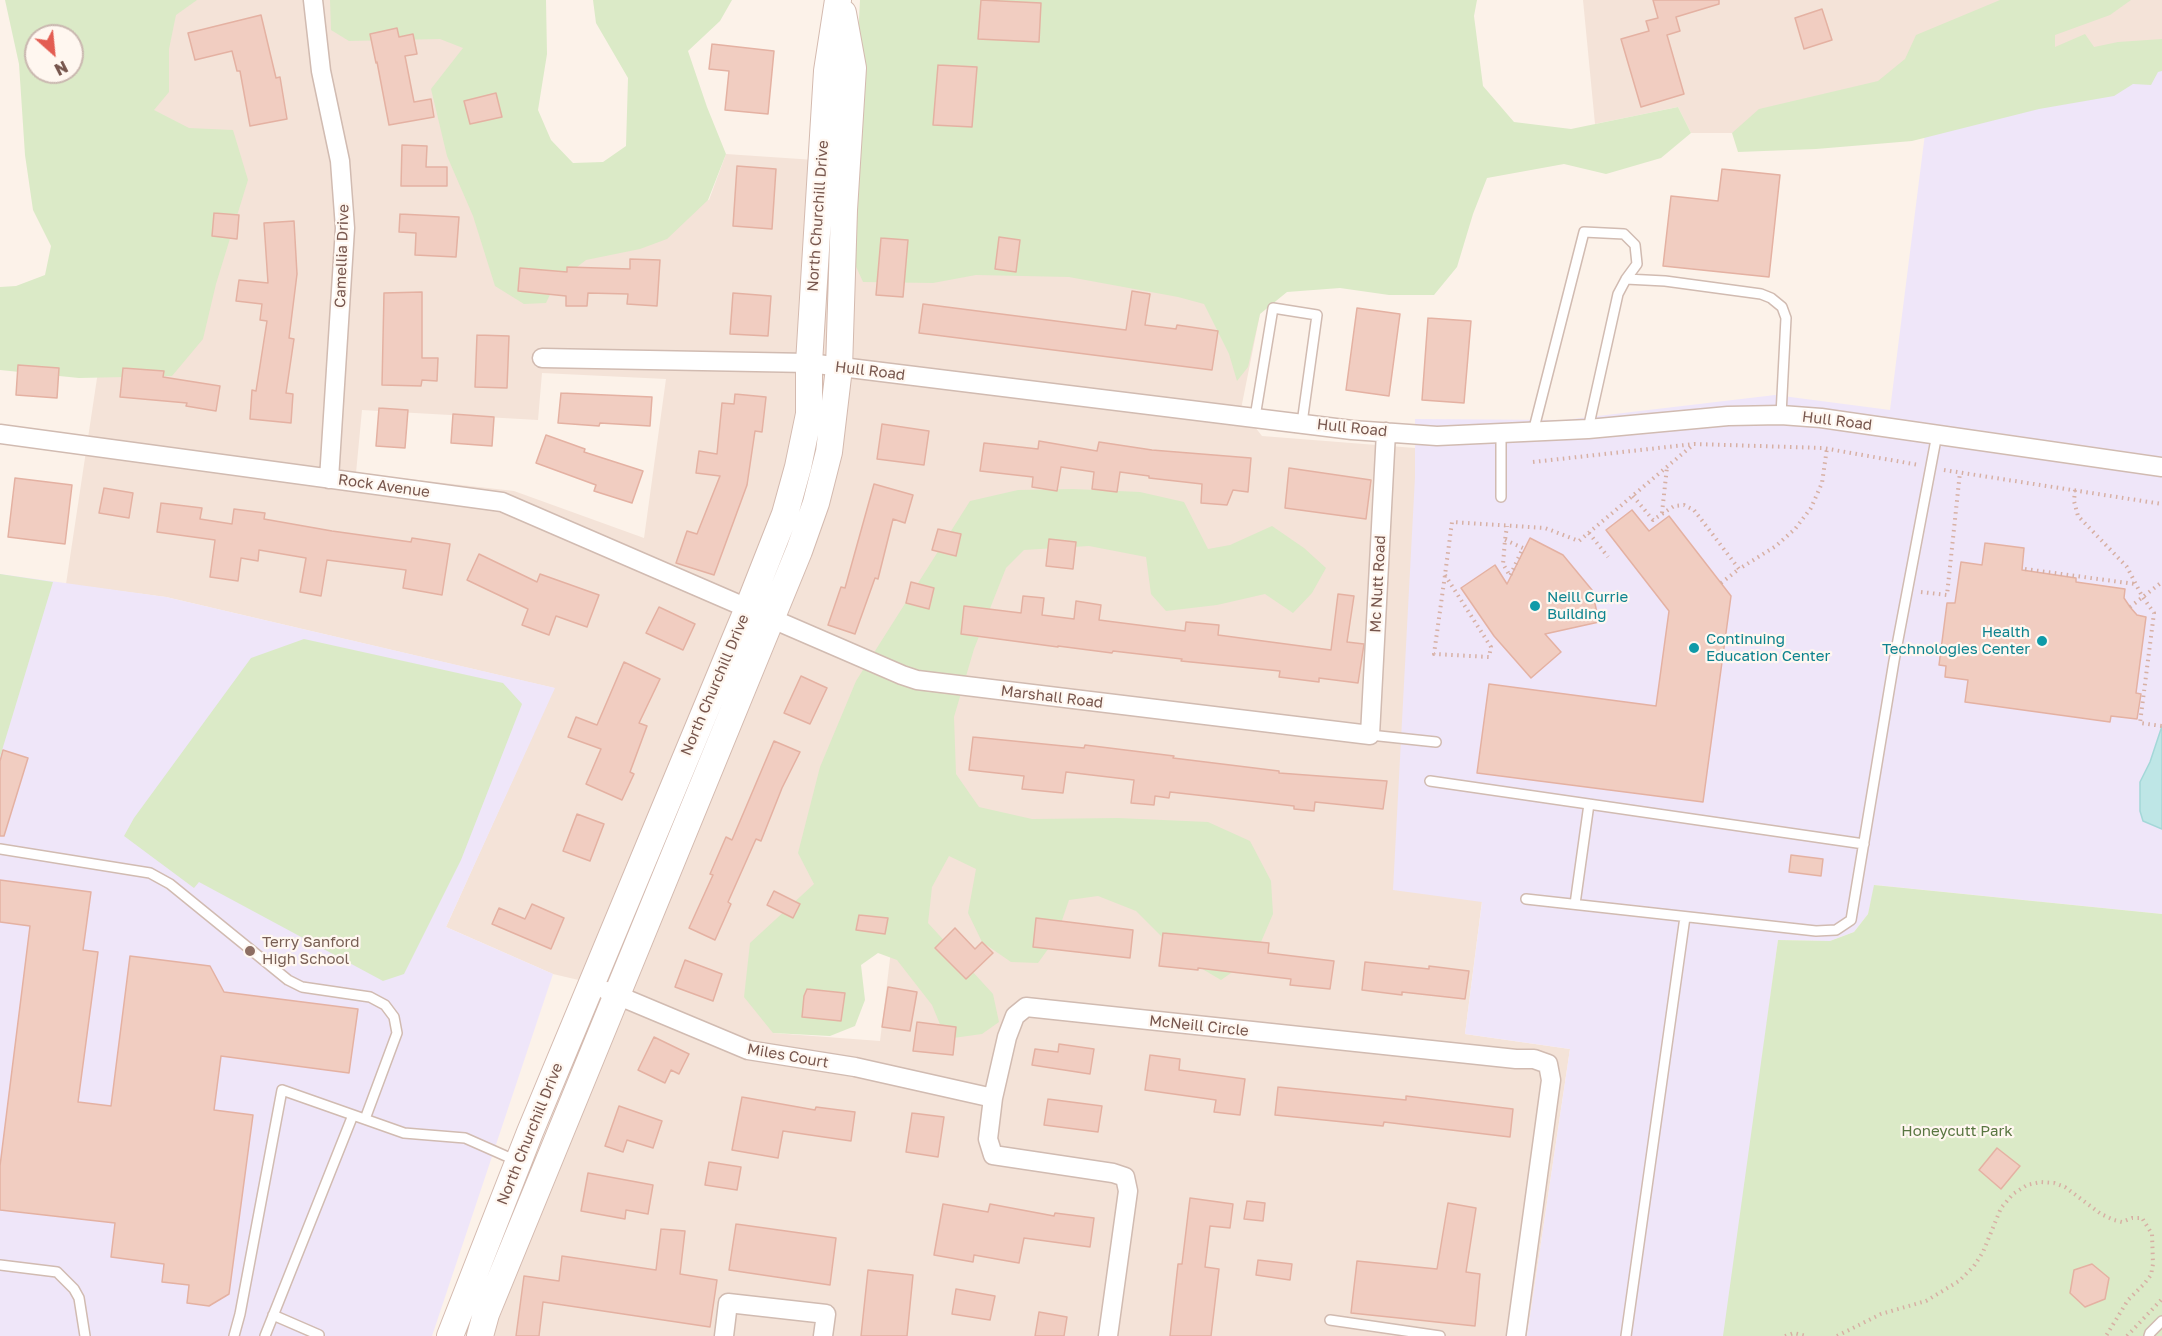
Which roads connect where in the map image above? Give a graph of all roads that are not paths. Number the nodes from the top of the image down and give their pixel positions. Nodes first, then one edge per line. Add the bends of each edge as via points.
1 (313, 0) edge
2 (839, 0) edge
3 (1626, 279) junction
4 (542, 358) dead end
5 (809, 363) junction
6 (839, 368) junction
7 (1781, 415) junction
8 (1255, 417) junction
9 (1302, 423) junction
10 (1588, 429) junction
11 (1386, 432) junction
12 (1533, 432) junction
13 (0, 434) edge
14 (1500, 434) junction
15 (1937, 434) junction
16 (2162, 467) edge
17 (329, 479) junction
18 (1501, 497) dead end
19 (748, 608) junction
20 (772, 618) junction
21 (1370, 735) junction
22 (1436, 742) dead end
23 (1430, 781) dead end
24 (1588, 804) junction
25 (1864, 844) junction
26 (0, 849) edge
27 (1526, 898) dead end
28 (1575, 904) junction
29 (1685, 917) junction
30 (591, 985) junction
31 (616, 995) junction
32 (993, 1098) junction
33 (353, 1115) junction
34 (365, 1119) junction
35 (519, 1162) junction
36 (0, 1265) edge
37 (273, 1316) junction
38 (1330, 1320) dead end
39 (2162, 1321) edge
40 (319, 1335) edge
41 (85, 1336) edge
42 (234, 1336) edge
43 (265, 1336) edge
44 (450, 1336) edge
45 (480, 1336) edge
46 (724, 1336) edge
47 (824, 1336) edge
48 (1108, 1336) edge
49 (1440, 1336) edge
50 (1516, 1336) edge
51 (1626, 1336) edge
52 (2149, 1336) edge

1 - 17 street, Camellia Drive via 321,71 340,161 345,218
2 - 5 street, North Churchill Drive via 827,71
2 - 6 street, North Churchill Drive via 853,69
3 - 7 lane via 1761,294 1782,307 1787,329
3 - 10 lane via 1618,294
3 - 12 lane via 1637,264 1635,245 1624,234 1584,232
4 - 5 street, Hull Road
5 - 6 street, Hull Road
5 - 19 street, North Churchill Drive via 809,414 798,467
6 - 8 street, Hull Road
6 - 20 street, North Churchill Drive via 829,452 799,551
7 - 10 street, Hull Road
7 - 15 street, Hull Road
8 - 9 street, Hull Road
8 - 9 lane via 1273,308 1317,315
9 - 11 street, Hull Road
10 - 12 street, Hull Road
11 - 14 street, Hull Road via 1437,436
11 - 21 street, Mc Nutt Road
12 - 14 street, Hull Road
13 - 17 street, Rock Avenue
14 - 18 lane
15 - 16 street, Hull Road
15 - 25 lane
17 - 19 street, Rock Avenue via 502,502
19 - 20 street, Marshall Road
19 - 30 street, North Churchill Drive
20 - 21 street, Marshall Road via 917,680
20 - 31 street, North Churchill Drive
21 - 22 lane
23 - 24 lane
24 - 25 lane
24 - 28 lane
25 - 29 lane via 1851,920 1836,930
26 - 34 lane via 150,873 170,884 288,980 302,987 370,997 385,1005 394,1017 397,1033
27 - 28 lane
28 - 29 lane
29 - 51 lane
30 - 31 street, Miles Court
30 - 35 street, North Churchill Drive
31 - 32 street, Miles Court via 748,1050 855,1067
31 - 45 street, North Churchill Drive
32 - 48 street, McNeill Circle via 988,1139 993,1155 1125,1177 1128,1191
32 - 50 street, McNeill Circle via 1007,1037 1015,1016 1026,1007 1534,1059 1548,1065 1551,1080
33 - 34 lane
33 - 37 lane
33 - 42 lane via 282,1090
34 - 35 lane via 404,1133 465,1138
35 - 44 street, North Churchill Drive
36 - 41 lane via 57,1272 79,1298
37 - 40 lane
37 - 43 lane
38 - 49 lane
39 - 52 lane
46 - 47 street via 728,1303 826,1314

